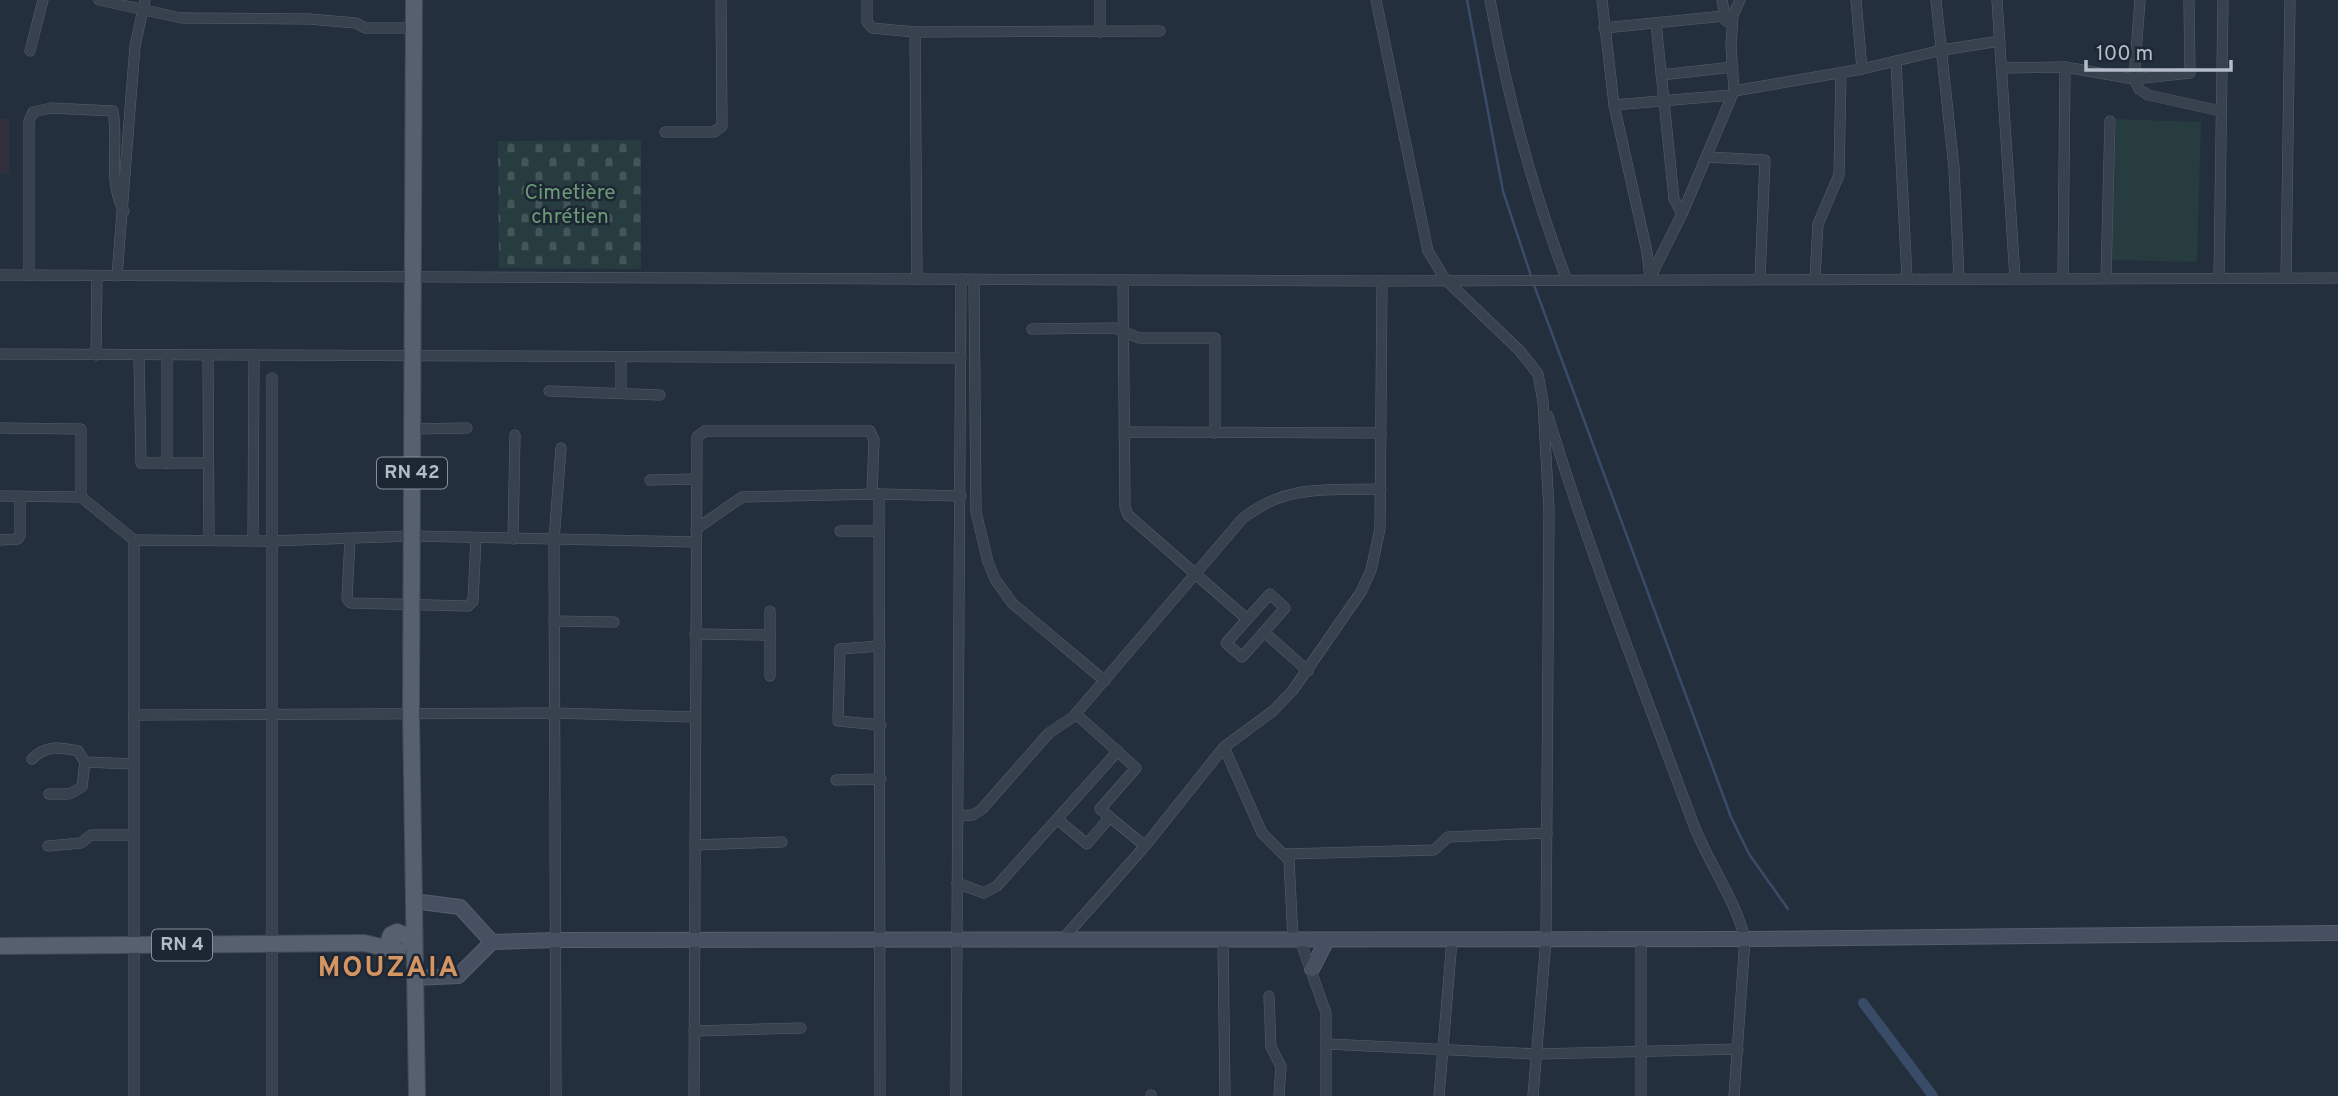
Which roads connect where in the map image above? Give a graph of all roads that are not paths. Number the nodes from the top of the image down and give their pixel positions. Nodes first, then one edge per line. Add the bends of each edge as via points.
1 (43, 0) edge
2 (99, 0) edge
3 (145, 0) edge
4 (414, 0) edge
5 (721, 0) edge
6 (867, 0) edge
7 (1100, 0) edge
8 (1377, 0) edge
9 (1490, 0) edge
10 (1602, 0) edge
11 (1721, 0) edge
12 (1740, 0) edge
13 (1856, 0) edge
14 (1936, 0) edge
15 (1997, 0) edge
16 (2140, 0) edge
17 (2189, 0) edge
18 (2223, 0) edge
19 (2290, 0) edge
20 (142, 11) junction
21 (1724, 16) junction
22 (1656, 23) junction
23 (1604, 27) junction
24 (414, 28) junction
25 (915, 32) junction
26 (1100, 32) junction
27 (1160, 32) dead end
28 (2000, 41) junction
29 (1731, 46) junction
30 (1942, 50) junction
31 (30, 51) dead end
32 (1896, 61) junction
33 (1733, 67) junction
34 (2065, 67) junction
35 (2002, 68) junction
36 (1862, 69) junction
37 (1841, 73) junction
38 (1661, 75) junction
39 (2134, 79) junction
40 (1733, 93) junction
41 (1662, 102) junction
42 (1614, 104) junction
43 (2221, 111) junction
44 (2110, 121) dead end
45 (665, 132) dead end
46 (1706, 158) junction
47 (124, 211) junction
48 (1682, 214) junction
49 (0, 275) edge
50 (29, 275) junction
51 (97, 276) junction
52 (117, 276) junction
53 (414, 277) junction
54 (1566, 278) junction
55 (1650, 278) junction
56 (1760, 278) junction
57 (1815, 278) junction
58 (1907, 278) junction
59 (1959, 278) junction
60 (2015, 278) junction
61 (2063, 278) junction
62 (2106, 278) junction
63 (2219, 278) junction
64 (2286, 278) junction
65 (2338, 278) edge
66 (917, 279) junction
67 (961, 279) junction
68 (974, 279) junction
69 (1445, 279) junction
70 (1123, 280) junction
71 (1382, 281) junction
72 (1032, 329) dead end
73 (1125, 330) junction
74 (0, 354) edge
75 (96, 355) junction
76 (167, 355) junction
77 (208, 355) junction
78 (254, 355) junction
79 (413, 355) junction
80 (139, 357) junction
81 (621, 357) junction
82 (961, 358) junction
83 (272, 378) dead end
84 (549, 391) dead end
85 (621, 393) junction
86 (660, 394) dead end
87 (1544, 401) junction
88 (0, 428) edge
89 (467, 428) dead end
90 (412, 429) junction
91 (1124, 432) junction
92 (1215, 433) junction
93 (1381, 433) junction
94 (516, 435) dead end
95 (561, 449) dead end
96 (166, 463) junction
97 (208, 463) junction
98 (697, 479) junction
99 (650, 480) dead end
100 (1381, 489) junction
101 (875, 494) junction
102 (0, 496) edge
103 (20, 496) junction
104 (80, 496) junction
105 (961, 496) junction
106 (696, 528) junction
107 (840, 531) dead end
108 (879, 531) junction
109 (411, 537) junction
110 (476, 538) junction
111 (350, 539) junction
112 (513, 539) junction
113 (0, 540) edge
114 (134, 540) junction
115 (209, 540) junction
116 (253, 540) junction
117 (554, 540) junction
118 (270, 541) junction
119 (696, 542) junction
120 (1197, 575) junction
121 (411, 604) junction
122 (770, 611) dead end
123 (1247, 619) junction
124 (554, 621) junction
125 (614, 622) dead end
126 (1264, 632) junction
127 (695, 634) junction
128 (770, 635) junction
129 (880, 646) junction
130 (1308, 671) junction
131 (771, 676) dead end
132 (1105, 681) junction
133 (411, 713) junction
134 (554, 713) junction
135 (270, 714) junction
136 (1076, 714) junction
137 (134, 715) junction
138 (694, 717) junction
139 (881, 725) junction
140 (1224, 747) junction
141 (1118, 751) junction
142 (32, 759) dead end
143 (85, 762) junction
144 (133, 764) junction
145 (881, 779) junction
146 (836, 780) dead end
147 (49, 794) dead end
148 (958, 816) junction
149 (1110, 817) junction
150 (1057, 819) junction
151 (1547, 832) junction
152 (133, 835) junction
153 (782, 842) dead end
154 (695, 845) junction
155 (48, 846) dead end
156 (1144, 846) junction
157 (1286, 854) junction
158 (957, 883) junction
159 (413, 901) junction
160 (2338, 933) edge
161 (1745, 939) junction
162 (556, 940) junction
163 (957, 940) junction
164 (1062, 940) junction
165 (1223, 940) junction
166 (1296, 940) junction
167 (1327, 940) junction
168 (1452, 940) junction
169 (1546, 940) junction
170 (1641, 940) junction
171 (396, 941) junction
172 (694, 941) junction
173 (881, 941) junction
174 (492, 942) junction
175 (132, 945) junction
176 (0, 946) edge
177 (272, 946) junction
178 (1312, 969) junction
179 (414, 978) junction
180 (1269, 996) dead end
181 (801, 1028) dead end
182 (694, 1031) junction
183 (1326, 1044) junction
184 (1445, 1048) junction
185 (1738, 1049) junction
186 (1640, 1052) junction
187 (1536, 1054) junction
188 (134, 1096) edge
189 (272, 1096) edge
190 (416, 1096) edge
191 (556, 1096) edge
192 (694, 1096) edge
193 (880, 1096) edge
194 (956, 1096) edge
195 (1225, 1096) edge
196 (1279, 1096) edge
197 (1326, 1096) edge
198 (1439, 1096) edge
199 (1533, 1096) edge
200 (1641, 1096) edge
201 (1734, 1096) edge

1 - 31 street
2 - 20 street
3 - 20 street
4 - 24 main road, RN 42
5 - 45 street via 722,126 714,132
6 - 25 street via 867,22 872,29
7 - 26 street
8 - 69 street via 1428,251
9 - 54 street via 1541,213
10 - 23 street
11 - 21 street
12 - 29 street
13 - 36 street
14 - 30 street
15 - 28 street
16 - 39 street
17 - 39 street via 2190,73
18 - 43 street
19 - 64 street
20 - 24 street via 181,18 309,19 356,23 365,29
20 - 47 street via 135,46
21 - 22 street
21 - 29 street
22 - 23 street
22 - 38 street
23 - 42 street
24 - 53 main road, RN 42
25 - 26 street
25 - 66 street
26 - 27 street
28 - 30 street
28 - 35 street
29 - 33 street
30 - 32 street
30 - 59 street
32 - 36 street
32 - 58 street
33 - 38 street
33 - 40 street
34 - 35 street
34 - 39 street
34 - 61 street
35 - 60 street
36 - 37 street
37 - 40 street
37 - 57 street via 1839,175 1818,225
38 - 41 street
39 - 43 street via 2148,95
40 - 41 street
40 - 46 street
41 - 42 street
41 - 48 street via 1674,199
42 - 55 street
43 - 63 street
44 - 62 street
46 - 48 street
46 - 56 street via 1765,160
47 - 50 street via 115,183 113,111 51,108 33,112 29,121
47 - 52 street
48 - 55 street
49 - 50 street
50 - 51 street
51 - 52 street
51 - 75 street
52 - 53 street
53 - 66 street
53 - 79 main road, RN 42
54 - 55 street
54 - 69 street
55 - 56 street
56 - 57 street
57 - 58 street
58 - 59 street
59 - 60 street
60 - 61 street
61 - 62 street
62 - 63 street
63 - 64 street
64 - 65 street
66 - 67 street
67 - 68 street
67 - 82 street
68 - 70 street
68 - 132 street via 975,500 988,562 1012,603
69 - 71 street
69 - 87 street via 1520,351 1538,374
70 - 71 street
70 - 73 street
71 - 93 street
72 - 73 street
73 - 91 street
73 - 92 street via 1139,338 1215,338
74 - 75 street
75 - 80 street
76 - 77 street
76 - 80 street
76 - 96 street
77 - 78 street
77 - 97 street
78 - 79 street
78 - 116 street
79 - 81 street
79 - 90 main road, RN 42
80 - 96 street via 141,463
81 - 82 street
81 - 85 street
82 - 105 street
83 - 118 street
84 - 85 street
85 - 86 street
87 - 151 street via 1549,510
87 - 161 street via 1581,524 1699,839 1740,919
88 - 104 street via 81,429
89 - 90 street
90 - 109 main road, RN 42
91 - 92 street
91 - 120 street via 1123,499 1128,515
92 - 93 street
93 - 100 street
94 - 112 street
95 - 117 street
96 - 97 street
97 - 115 street
98 - 99 street
98 - 101 street via 697,437 705,431 870,431
98 - 106 street
100 - 120 street via 1298,491 1277,496 1243,518
100 - 130 street via 1380,529 1371,570 1350,611
101 - 105 street
101 - 106 street via 742,497
101 - 108 street
102 - 103 street
103 - 104 street
103 - 113 street via 20,536
104 - 114 street
105 - 148 street
106 - 119 street
107 - 108 street
108 - 129 street
109 - 110 street
109 - 111 street
109 - 121 main road, RN 42
110 - 112 street
110 - 121 street via 473,601 468,606
111 - 118 street
111 - 121 street via 347,599 351,603
112 - 117 street
114 - 115 street
114 - 137 street
115 - 116 street
116 - 118 street
117 - 119 street
117 - 124 street
118 - 135 street
119 - 127 street
120 - 123 street
120 - 132 street
121 - 133 main road, RN 42
122 - 128 street
123 - 126 street via 1269,594 1285,608
123 - 126 street via 1226,643 1242,657
124 - 125 street
124 - 134 street
126 - 130 street
127 - 128 street
127 - 138 street
128 - 131 street
129 - 139 street
129 - 139 street via 839,649 838,721
130 - 140 street via 1273,711
132 - 136 street
133 - 134 street
133 - 135 street
133 - 159 main road, RN 42
134 - 138 street
134 - 162 street
135 - 137 street
135 - 177 street
136 - 141 street
136 - 148 street via 1049,733 982,809
137 - 144 street
138 - 154 street
139 - 145 street
140 - 156 street
140 - 157 street via 1262,833
141 - 149 street via 1136,768 1100,809
141 - 150 street
142 - 143 street via 41,749 60,747 78,751
143 - 144 street
143 - 147 street via 82,787 69,794
144 - 152 street
145 - 146 street
145 - 173 street
148 - 158 street
149 - 150 street via 1087,844
149 - 156 street
150 - 158 street via 991,891 984,893
151 - 157 street via 1448,836 1434,850
151 - 169 street
152 - 155 street via 91,835 81,843
152 - 175 street
153 - 154 street
154 - 172 street
156 - 164 street
157 - 166 street via 1292,874
158 - 163 street
159 - 171 main road, RN 42
159 - 171 main road
159 - 174 main road via 460,907
160 - 161 main road
161 - 170 main road
161 - 185 street
162 - 172 main road
162 - 174 main road
162 - 191 street
163 - 164 main road
163 - 173 main road
163 - 194 street
164 - 165 main road
165 - 166 main road
165 - 195 street
166 - 167 main road
166 - 178 street
167 - 168 main road
167 - 178 main road
168 - 169 main road
168 - 184 street
169 - 170 main road
169 - 187 street
170 - 186 street
171 - 177 main road, RN 4
171 - 179 main road
171 - 179 main road
172 - 173 main road
172 - 182 street
173 - 193 street
174 - 179 main road via 458,976
175 - 176 main road, RN 4
175 - 177 main road, RN 4
175 - 188 street
177 - 189 street
178 - 183 street via 1325,1005
179 - 190 main road
180 - 196 street via 1270,1047 1281,1066
181 - 182 street
182 - 192 street
183 - 184 street
183 - 197 street
184 - 187 street
184 - 198 street
185 - 186 street
185 - 201 street
186 - 187 street
186 - 200 street
187 - 199 street

